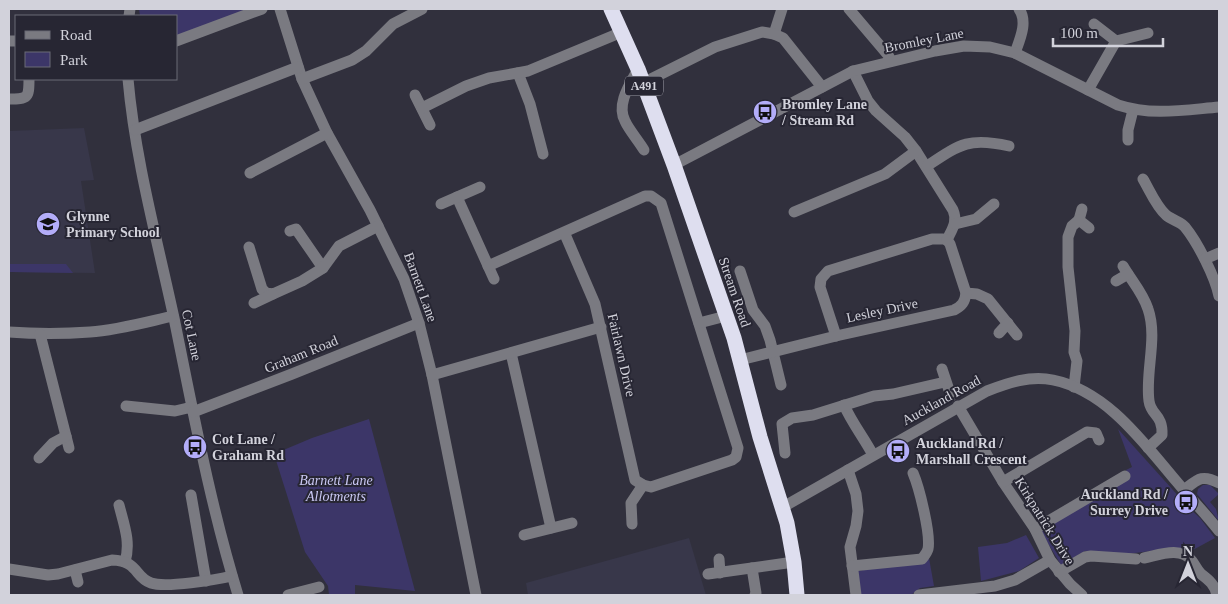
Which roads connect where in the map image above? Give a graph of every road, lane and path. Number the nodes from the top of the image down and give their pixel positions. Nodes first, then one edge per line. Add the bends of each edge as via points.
1 (262, 9) edge
2 (280, 9) edge
3 (422, 9) edge
4 (610, 9) edge
5 (782, 9) edge
6 (849, 9) edge
7 (1019, 9) edge
8 (1094, 24) dead end
9 (622, 32) junction
10 (1148, 33) dead end
11 (774, 34) junction
12 (178, 40) edge
13 (1116, 41) junction
14 (1015, 53) junction
15 (891, 61) junction
16 (298, 67) junction
17 (853, 71) junction
18 (518, 73) junction
19 (640, 76) junction
20 (302, 79) junction
21 (29, 80) edge
22 (128, 80) edge
23 (822, 87) junction
24 (1088, 90) junction
25 (415, 95) dead end
26 (9, 99) edge
27 (1219, 107) edge
28 (422, 108) junction
29 (1133, 110) junction
30 (430, 125) dead end
31 (135, 130) junction
32 (1115, 131) dead end
33 (327, 133) junction
34 (644, 150) dead end
35 (916, 151) junction
36 (542, 154) dead end
37 (996, 155) dead end
38 (674, 165) junction
39 (927, 166) junction
40 (249, 172) dead end
41 (1143, 180) dead end
42 (480, 187) dead end
43 (457, 197) junction
44 (441, 204) dead end
45 (994, 210) dead end
46 (794, 212) dead end
47 (955, 224) junction
48 (378, 226) junction
49 (1088, 228) dead end
50 (290, 231) dead end
51 (564, 232) junction
52 (947, 240) junction
53 (249, 246) dead end
54 (1219, 253) edge
55 (1205, 259) junction
56 (488, 266) junction
57 (323, 268) junction
58 (740, 271) dead end
59 (494, 279) dead end
60 (1116, 281) dead end
61 (966, 293) junction
62 (273, 294) junction
63 (1219, 296) edge
64 (254, 303) dead end
65 (173, 316) junction
66 (726, 316) junction
67 (419, 323) junction
68 (700, 323) junction
69 (1008, 323) junction
70 (601, 327) junction
71 (9, 332) edge
72 (999, 333) dead end
73 (40, 334) junction
74 (1017, 335) dead end
75 (836, 336) junction
76 (774, 352) junction
77 (510, 353) junction
78 (740, 360) junction
79 (942, 368) dead end
80 (432, 375) junction
81 (945, 382) junction
82 (781, 385) dead end
83 (1074, 387) junction
84 (951, 396) dead end
85 (844, 405) junction
86 (126, 406) dead end
87 (958, 406) junction
88 (192, 410) junction
89 (66, 436) junction
90 (1099, 440) dead end
91 (70, 448) dead end
92 (1148, 448) junction
93 (786, 453) dead end
94 (874, 455) junction
95 (39, 458) dead end
96 (848, 470) junction
97 (913, 473) dead end
98 (1125, 476) dead end
99 (1003, 482) junction
100 (1219, 483) edge
101 (642, 485) junction
102 (1184, 490) junction
103 (191, 495) dead end
104 (118, 506) dead end
105 (782, 507) junction
106 (572, 523) dead end
107 (632, 524) dead end
108 (551, 528) junction
109 (1035, 529) junction
110 (1219, 531) edge
111 (524, 535) dead end
112 (719, 559) dead end
113 (1050, 560) junction
114 (125, 562) junction
115 (794, 562) junction
116 (852, 566) junction
117 (752, 568) junction
118 (9, 569) edge
119 (76, 570) junction
120 (1059, 572) junction
121 (720, 573) junction
122 (708, 574) dead end
123 (232, 576) junction
124 (206, 581) junction
125 (78, 582) dead end
126 (319, 587) dead end
127 (996, 590) edge
128 (238, 595) edge
129 (288, 595) edge
130 (476, 595) edge
131 (754, 595) edge
132 (797, 595) edge
133 (856, 595) edge
134 (919, 595) edge
135 (1082, 595) edge
136 (1217, 595) edge

1 - 12 street
2 - 16 street, Barnett Lane
3 - 20 street via 393,24 352,60
4 - 9 highway, Stream Road / A491
5 - 11 street
6 - 15 street
7 - 14 street via 1023,14 1022,32
8 - 13 street
9 - 18 street via 559,60
9 - 19 highway, Stream Road / A491
10 - 13 street
11 - 19 street via 762,32
11 - 23 street via 783,38
13 - 24 street
14 - 15 street, Bromley Lane via 990,47 964,46
14 - 24 street, Bromley Lane
15 - 17 street, Bromley Lane
16 - 20 street, Barnett Lane
16 - 31 street
17 - 23 street, Bromley Lane
17 - 35 street via 868,101
18 - 28 street via 466,86
18 - 36 street via 530,104
19 - 34 street via 624,96 622,113
19 - 38 highway, Stream Road / A491
20 - 33 street, Barnett Lane
21 - 26 street via 26,97
22 - 31 street, Cot Lane
23 - 38 street, Bromley Lane
24 - 29 street, Bromley Lane
25 - 28 street
27 - 29 street, Bromley Lane via 1148,112
28 - 30 street
29 - 32 street via 1128,135
31 - 65 street, Cot Lane
33 - 40 street
33 - 48 street, Barnett Lane
35 - 39 street
35 - 46 street via 885,174
37 - 39 street via 1003,144 984,141 963,145
38 - 66 highway, Stream Road / A491
39 - 47 street via 953,210
41 - 55 street via 1159,208 1185,226
42 - 43 street
43 - 44 street
43 - 56 street
45 - 47 street
47 - 52 street
48 - 57 street via 339,246
48 - 67 street, Barnett Lane via 404,278
49 - 83 street via 1080,214 1068,237 1077,361
50 - 57 street via 296,229
51 - 56 street
51 - 68 street via 651,196 661,203
51 - 70 street, Fairlawn Drive via 585,277
52 - 61 street
52 - 75 street via 932,239 828,271 821,279 820,287
53 - 62 street via 262,289
54 - 55 street
55 - 63 street
56 - 59 street
57 - 62 street
58 - 76 street, Stream Road via 753,310 765,326
60 - 92 street via 1125,270 1142,296 1151,324 1149,399 1152,410 1160,419 1162,435
61 - 69 street via 988,299
61 - 75 street, Lesley Drive via 960,307 954,310
62 - 64 street
65 - 73 street via 104,330
65 - 88 street, Cot Lane
66 - 68 street
66 - 78 highway, Stream Road / A491
67 - 80 street, Barnett Lane
67 - 88 street, Graham Road
68 - 101 street via 738,448 736,457 728,463 651,487
69 - 72 street
69 - 74 street
70 - 77 street
70 - 101 street, Fairlawn Drive via 635,480
71 - 73 street
73 - 89 street
75 - 76 street, Lesley Drive
76 - 78 street, Lesley Drive
76 - 82 street, Stream Road
77 - 80 street
77 - 108 street
78 - 105 highway, Stream Road / A491
79 - 81 street
80 - 130 street, Barnett Lane
81 - 84 street
81 - 85 street
83 - 87 street, Auckland Road via 1054,380 1022,379 986,390
83 - 92 street, Auckland Road via 1094,396
85 - 93 street via 778,422
85 - 94 street
86 - 88 street, Graham Road via 138,404 175,411
87 - 94 street, Auckland Road
87 - 99 street, Kirkpatrick Drive
88 - 123 street, Cot Lane
89 - 91 street
89 - 95 street via 53,443
90 - 99 street via 1096,433 1087,432
92 - 102 street, Auckland Road
94 - 96 street, Auckland Road
96 - 105 street, Auckland Road
96 - 116 street via 858,511 850,547
97 - 116 street via 919,486 928,551 922,559
98 - 109 street
99 - 109 street, Kirkpatrick Drive
100 - 102 street via 1200,478
101 - 107 street via 625,504
102 - 110 street, Auckland Road
103 - 124 street
104 - 114 street via 127,538
105 - 115 highway, Stream Road / A491
106 - 108 street
108 - 111 street
109 - 113 street, Kirkpatrick Drive
112 - 121 street
113 - 120 street, Kirkpatrick Drive
113 - 127 street
114 - 119 street via 112,560
114 - 124 street via 134,567 144,580 158,585
115 - 117 street
115 - 132 highway, Stream Road / A491
116 - 133 street
117 - 121 street
117 - 131 street
118 - 119 street via 48,575
119 - 125 street
120 - 135 street, Kirkpatrick Drive
120 - 136 street via 1091,556 1140,558 1182,553 1211,582
121 - 122 street
123 - 124 street
123 - 128 street, Cot Lane
126 - 129 street
127 - 134 street

